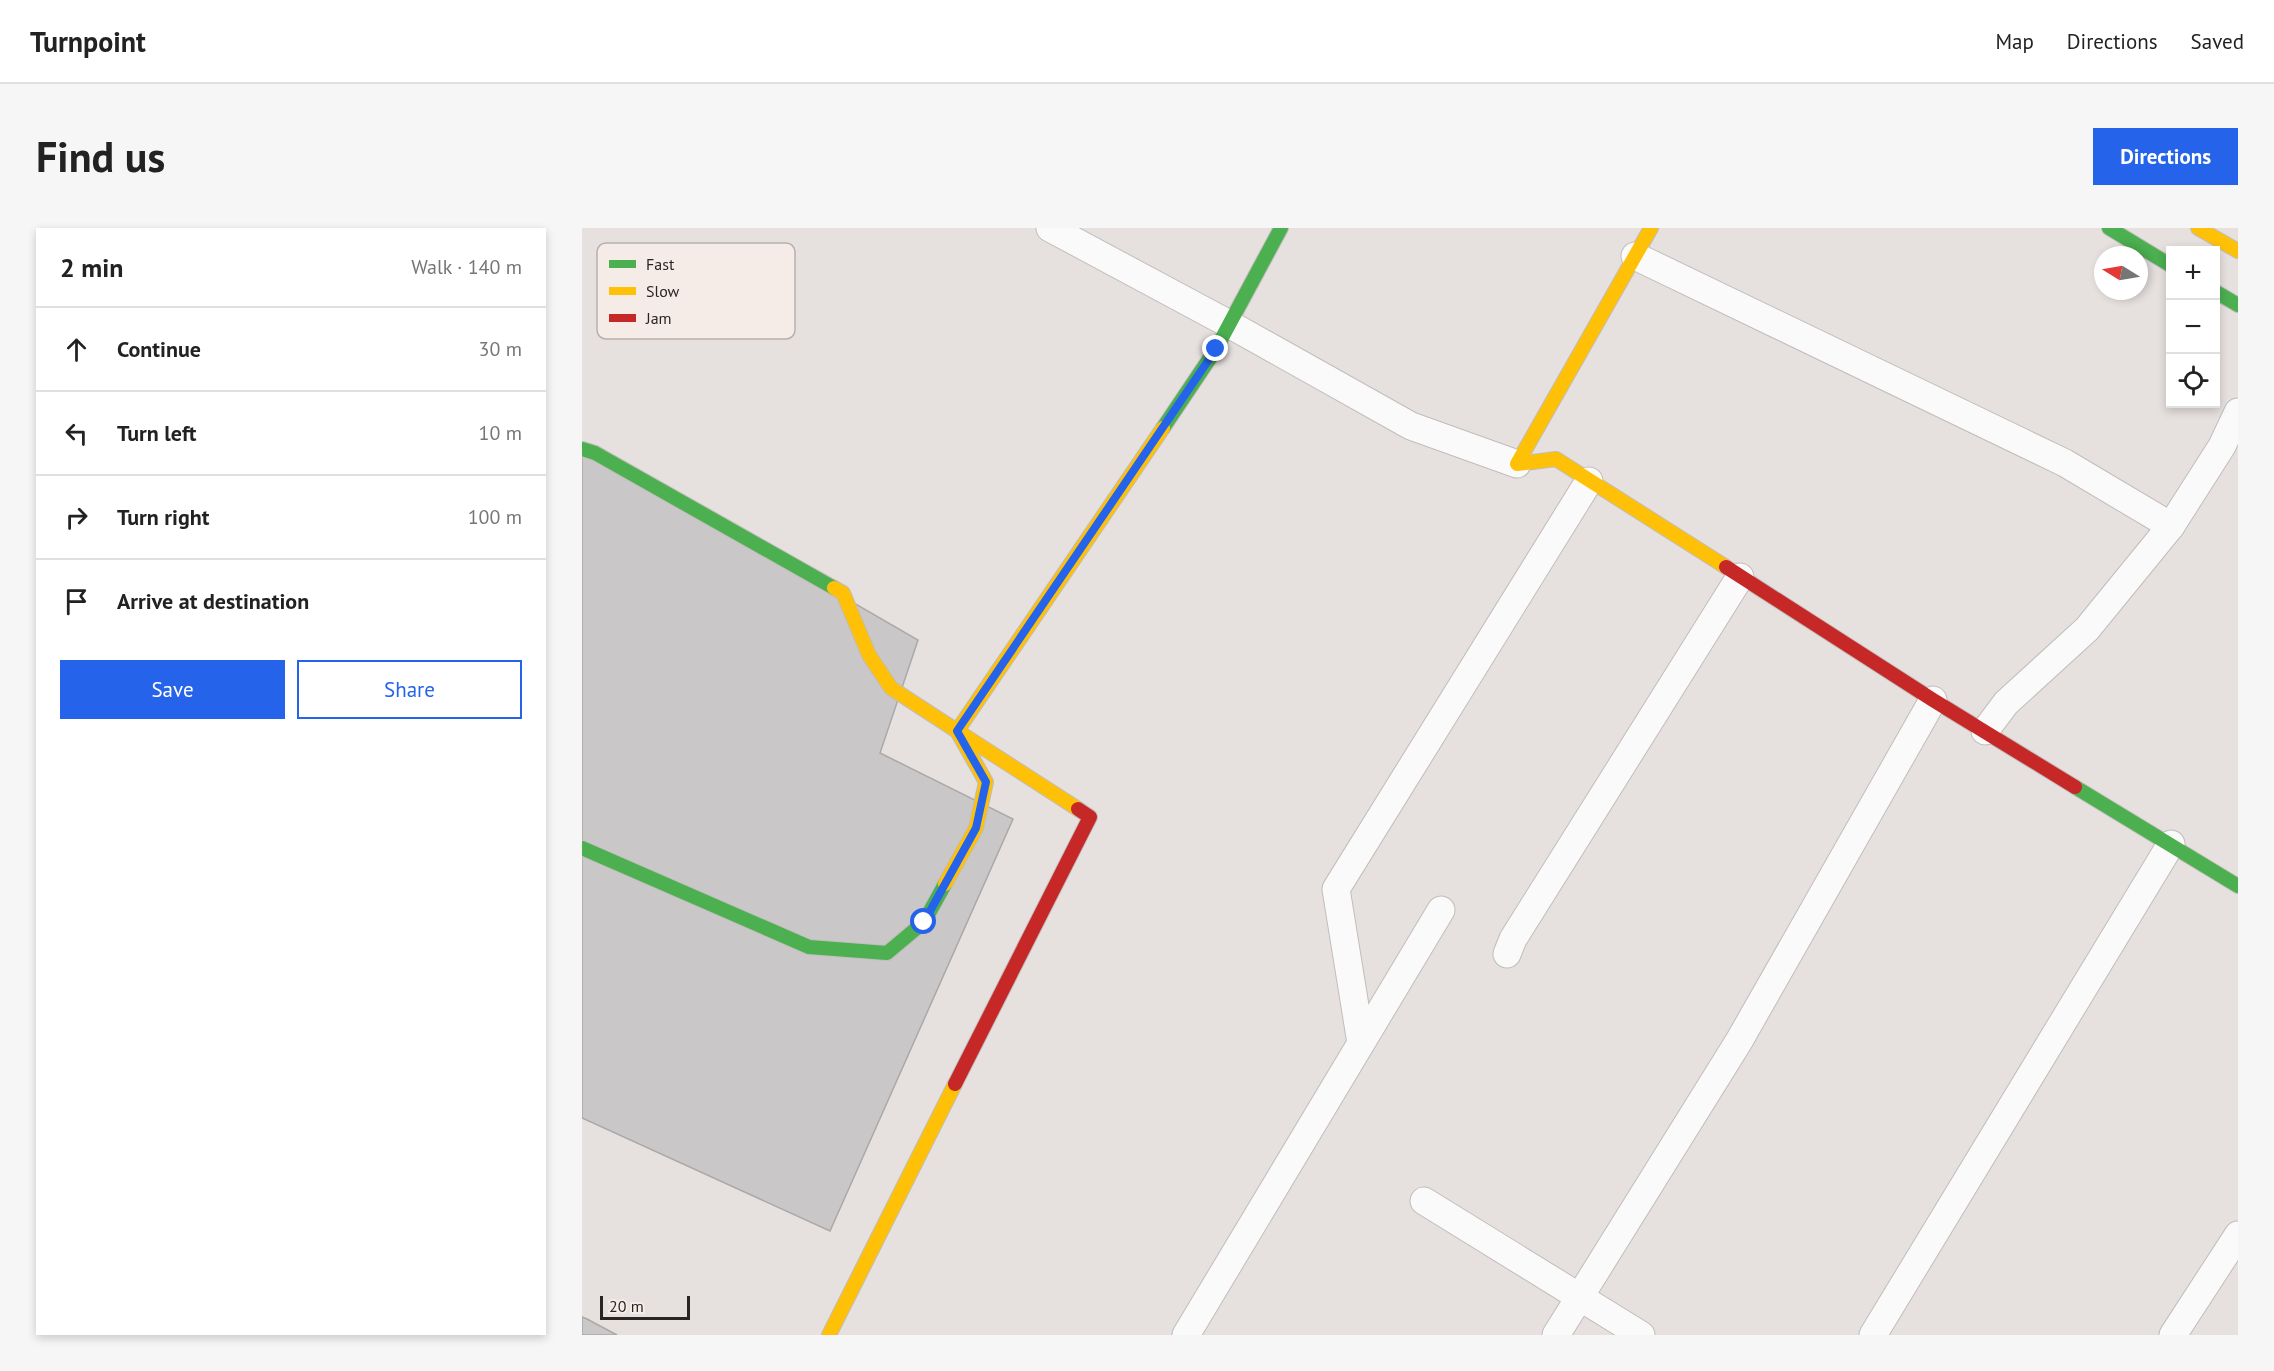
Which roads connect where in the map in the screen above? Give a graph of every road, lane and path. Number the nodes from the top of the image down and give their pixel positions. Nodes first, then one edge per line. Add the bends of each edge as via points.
1 (1050, 228) edge
2 (1281, 228) edge
3 (1651, 228) edge
4 (2109, 228) edge
5 (2198, 228) edge
6 (2238, 251) edge
7 (1635, 256) junction
8 (2166, 263) edge
9 (2220, 294) edge
10 (2238, 305) edge
11 (1229, 324) junction
12 (2238, 412) edge
13 (582, 449) edge
14 (1517, 464) junction
15 (1589, 481) junction
16 (2171, 526) junction
17 (1740, 577) junction
18 (1933, 700) junction
19 (957, 731) junction
20 (1985, 731) junction
21 (2171, 844) junction
22 (582, 848) edge
23 (2238, 886) edge
24 (1440, 910) dead end
25 (1508, 954) dead end
26 (1360, 1043) junction
27 (1424, 1201) dead end
28 (2238, 1235) edge
29 (1579, 1297) junction
30 (829, 1335) edge
31 (1186, 1335) edge
32 (1556, 1335) edge
33 (1641, 1335) edge
34 (1873, 1335) edge
35 (2173, 1335) edge

1 - 11 street
2 - 11 street
3 - 7 street
4 - 8 street
5 - 6 street
7 - 14 street
7 - 16 street via 2065,464
9 - 10 street
11 - 14 street via 1411,426
11 - 19 street via 1216,349
12 - 16 street via 2222,446
13 - 19 street via 843,593 869,655 891,688
14 - 15 street via 1556,459
15 - 17 street
15 - 26 street via 1336,889
16 - 20 street via 2086,629 2006,703
17 - 18 street
17 - 25 street via 1513,939
18 - 20 street
18 - 29 street via 1739,1041
19 - 22 street via 986,782 976,828 924,922 887,953 809,947
19 - 30 street via 1090,817
20 - 21 street
21 - 23 street
21 - 34 street
24 - 26 street
26 - 31 street
27 - 29 street
28 - 35 street
29 - 32 street
29 - 33 street

